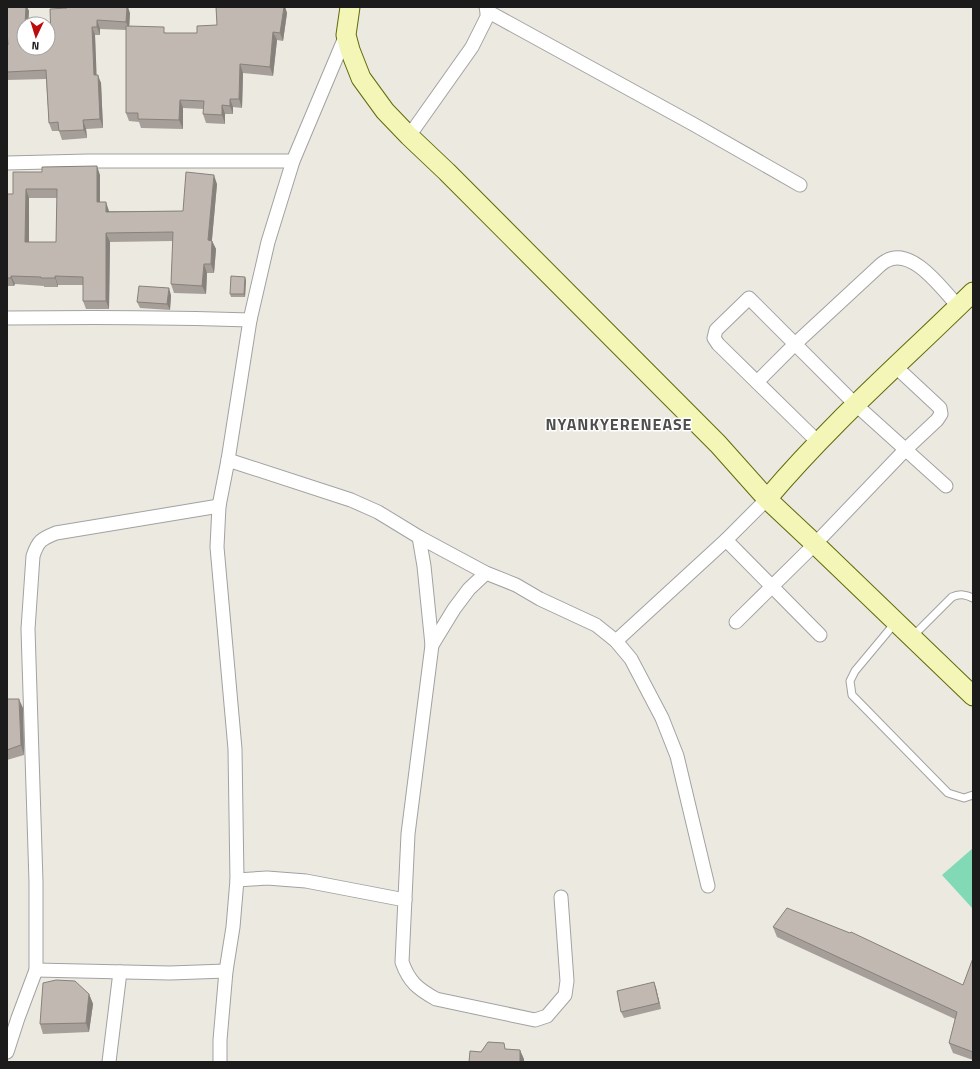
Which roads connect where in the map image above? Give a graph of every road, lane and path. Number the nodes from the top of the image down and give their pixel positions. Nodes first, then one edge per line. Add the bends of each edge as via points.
1 (350, 7) edge
2 (486, 9) edge
3 (346, 35) junction
4 (409, 136) junction
5 (293, 161) junction
6 (7, 163) edge
7 (800, 185) dead end
8 (973, 292) edge
9 (958, 306) junction
10 (7, 318) edge
11 (250, 320) junction
12 (795, 344) junction
13 (896, 367) junction
14 (757, 382) junction
15 (855, 404) junction
16 (818, 442) junction
17 (905, 450) junction
18 (228, 460) junction
19 (946, 486) dead end
20 (767, 499) junction
21 (220, 506) junction
22 (419, 537) junction
23 (726, 540) junction
24 (815, 544) junction
25 (486, 573) junction
26 (772, 587) junction
27 (973, 598) edge
28 (736, 622) dead end
29 (896, 622) junction
30 (820, 634) dead end
31 (912, 638) junction
32 (616, 641) junction
33 (432, 645) junction
34 (973, 696) edge
35 (973, 795) edge
36 (237, 880) junction
37 (708, 886) dead end
38 (561, 897) dead end
39 (405, 900) junction
40 (36, 970) junction
41 (226, 971) junction
42 (120, 972) junction
43 (7, 1052) edge
44 (109, 1062) edge
45 (220, 1062) edge

1 - 3 street
2 - 4 street via 487,17 472,47
2 - 7 street
3 - 4 street via 362,78 385,111
3 - 5 street
4 - 20 street via 718,444
5 - 6 street
5 - 11 street via 268,242
8 - 9 street
9 - 12 street via 920,266 909,260 887,260
9 - 13 street
10 - 11 street via 118,316
11 - 18 street
12 - 14 street
12 - 14 street via 749,298 716,330 714,338 718,344
12 - 15 street
13 - 15 street
13 - 17 street via 940,408 941,414
14 - 16 street
15 - 16 street
15 - 17 street
16 - 20 street
17 - 19 street
17 - 24 street
18 - 21 street
18 - 22 street via 351,500 378,512
20 - 23 street
20 - 24 street
21 - 36 street via 217,547 235,749
21 - 40 street via 56,533 39,541 36,546 33,556 28,630 36,867
22 - 25 street
22 - 33 street
23 - 26 street
23 - 32 street
24 - 26 street
24 - 29 street
25 - 32 street via 596,625
25 - 33 street via 469,589
26 - 28 street
26 - 30 street
27 - 31 lane via 966,595 952,597
29 - 31 street
29 - 35 lane via 855,671 850,681 852,695 948,793 964,798
31 - 34 street
32 - 37 street via 631,659 667,731 676,756
33 - 39 street via 408,834
36 - 39 street via 267,878 306,881
36 - 41 street
38 - 39 street via 565,995 547,1016 534,1020 436,999 422,991 407,974 402,962
40 - 42 street
40 - 43 street
41 - 42 street
41 - 45 street
42 - 44 street

